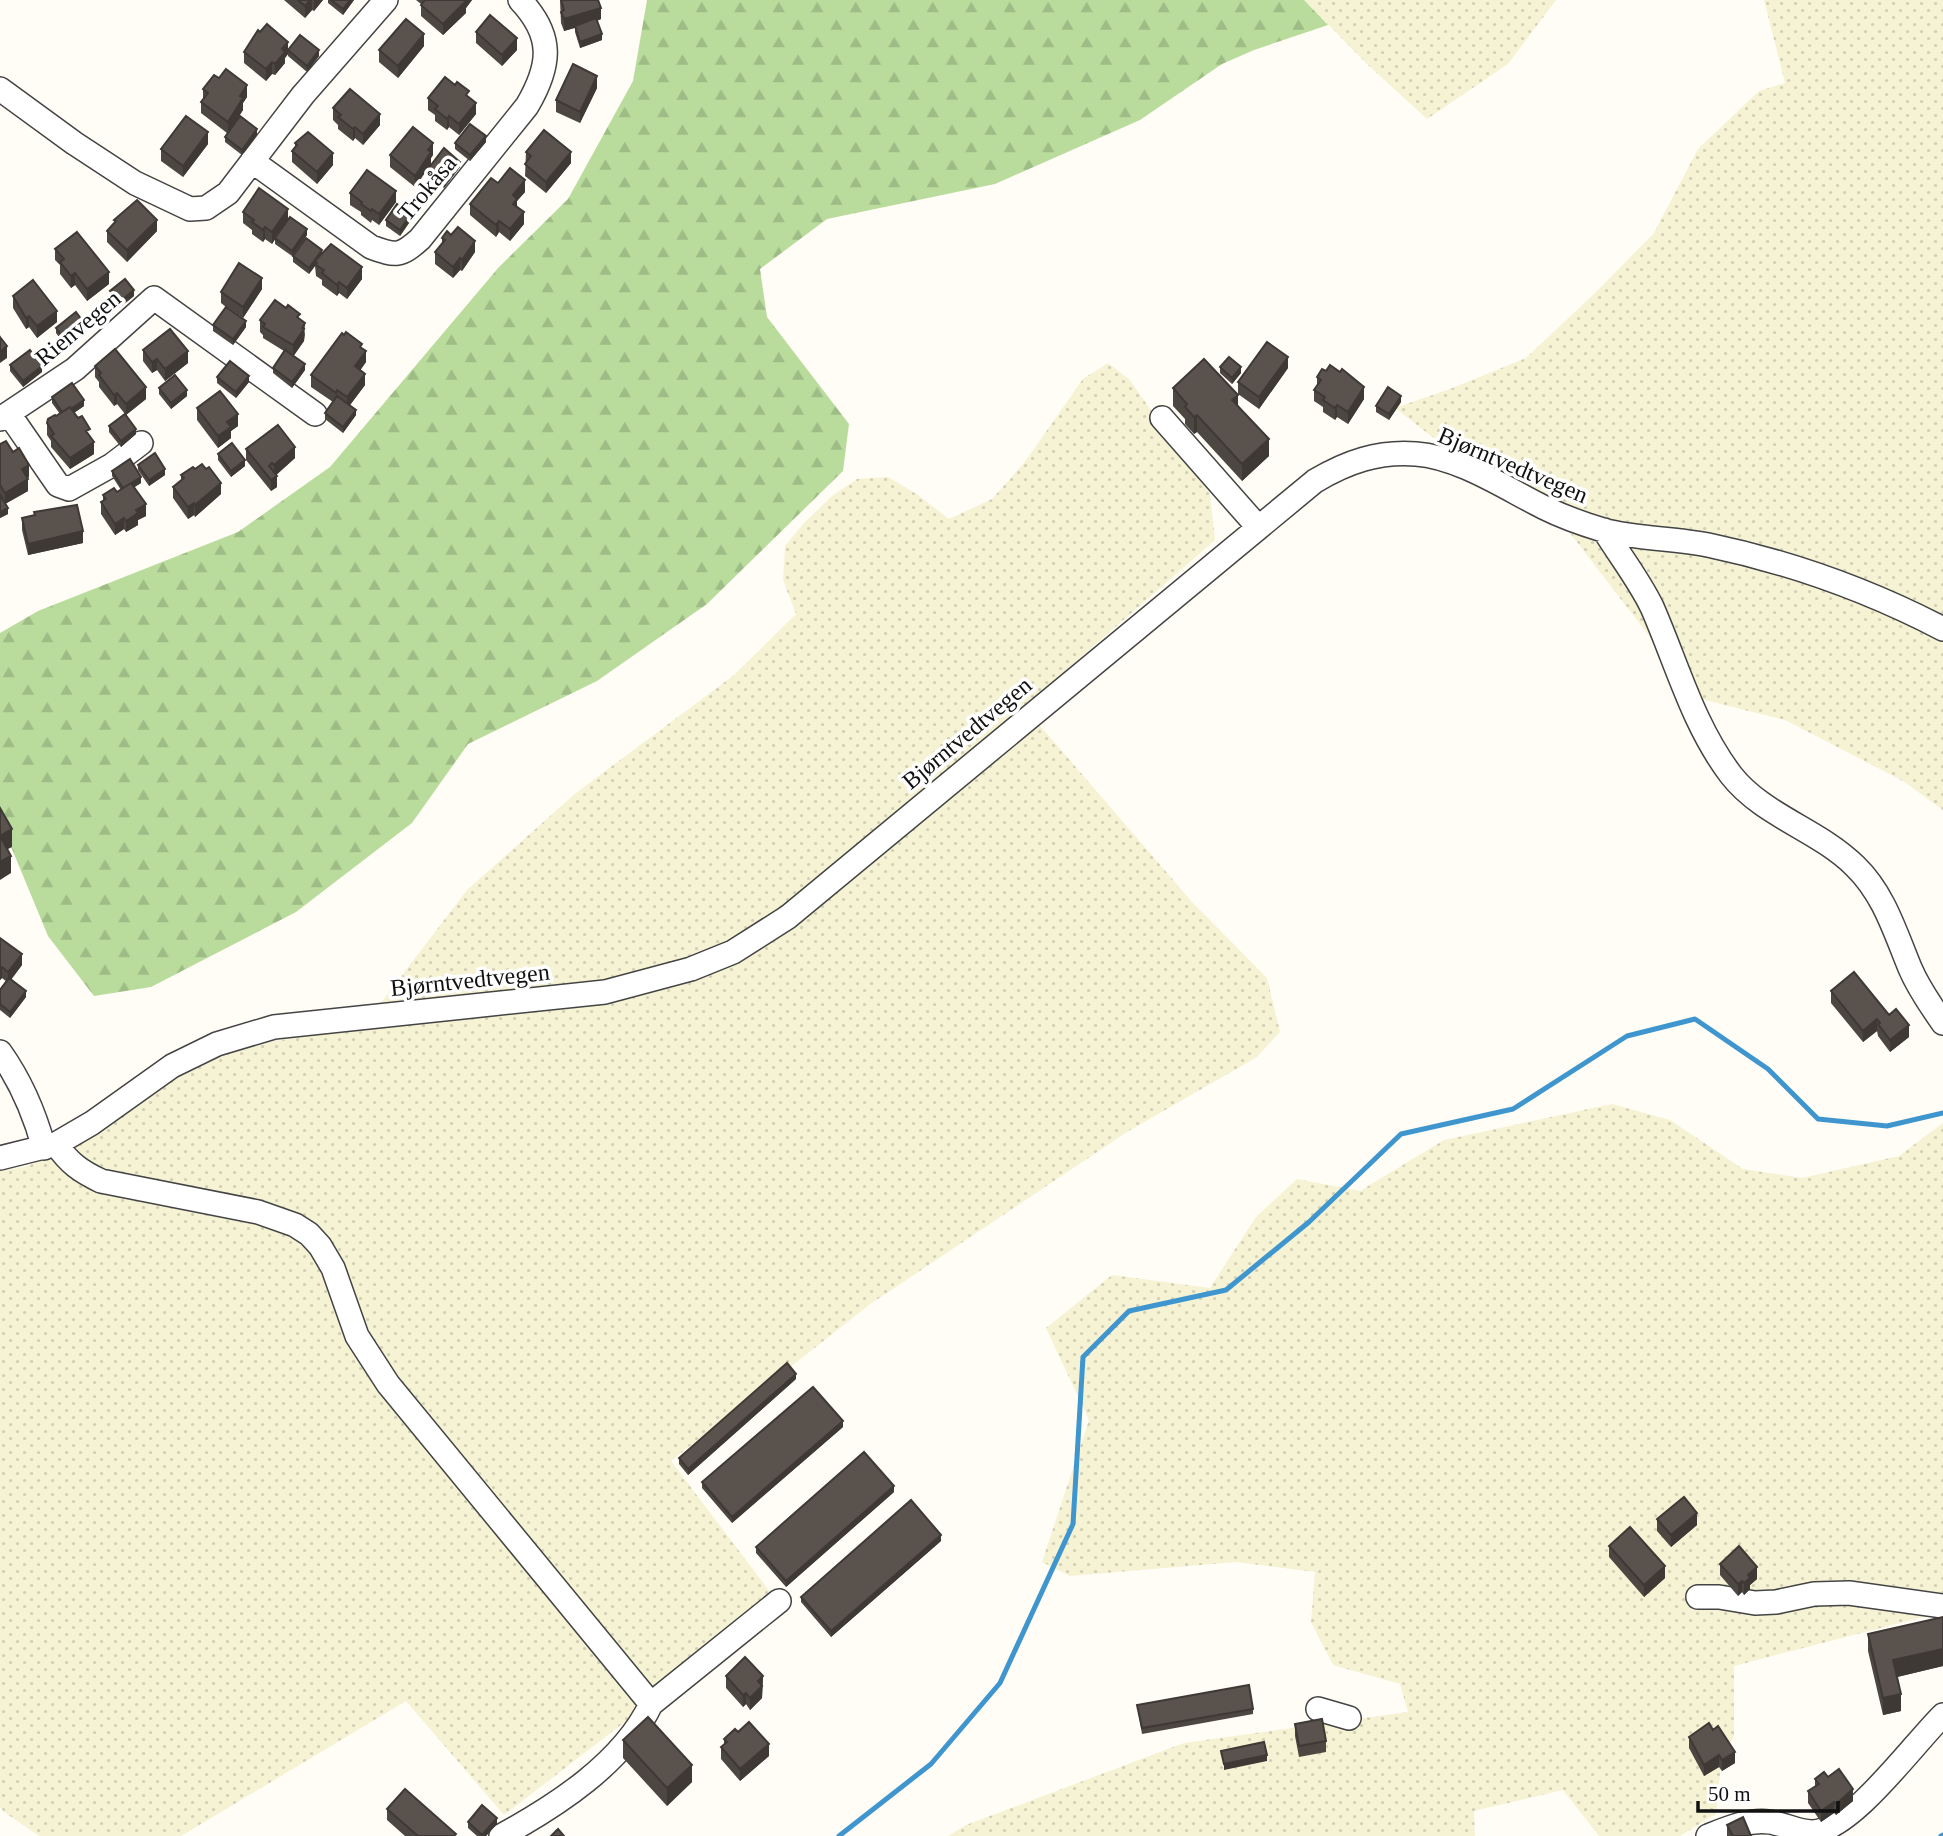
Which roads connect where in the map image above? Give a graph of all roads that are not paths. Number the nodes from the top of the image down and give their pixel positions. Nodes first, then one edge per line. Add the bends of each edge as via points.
1 (386, 0) edge
2 (520, 0) edge
3 (0, 89) edge
4 (252, 161) junction
5 (315, 414) dead end
6 (5, 416) edge
7 (1161, 418) dead end
8 (141, 443) dead end
9 (1258, 527) junction
10 (1604, 530) junction
11 (1943, 629) edge
12 (1943, 1023) edge
13 (0, 1052) edge
14 (50, 1146) junction
15 (0, 1158) edge
16 (1698, 1597) dead end
17 (779, 1601) dead end
18 (1943, 1606) edge
19 (650, 1704) junction
20 (1318, 1709) dead end
21 (1943, 1715) edge
22 (1349, 1718) dead end
23 (501, 1836) edge
24 (1708, 1836) edge

1 - 4 street
2 - 4 street, Trokåsa via 544,36 541,83 406,251 393,255 371,247
3 - 4 street via 135,183 190,209 217,203
5 - 6 street, Rienvegen via 154,298 75,369
6 - 8 street via 58,485 69,489
7 - 9 street
9 - 10 street, Bjørntvedtvegen via 1337,468 1366,457 1418,454 1473,472 1545,508
9 - 14 street, Bjørntvedtvegen via 788,917 733,952 691,969 606,992 274,1027 217,1044 172,1066
10 - 11 street, Bjørntvedtvegen via 1749,554 1846,586
10 - 12 street via 1651,606 1709,741 1732,777 1758,802 1843,855 1874,887 1911,971
13 - 14 street
14 - 15 street, Bjørntvedtvegen
14 - 19 street via 81,1172 101,1181 258,1212 309,1234 333,1268 358,1336 388,1384
16 - 18 street via 1755,1603 1849,1594
17 - 19 street
19 - 23 street via 632,1736 592,1776 552,1807
20 - 22 street
21 - 24 street via 1876,1788 1833,1825 1813,1832 1756,1821

